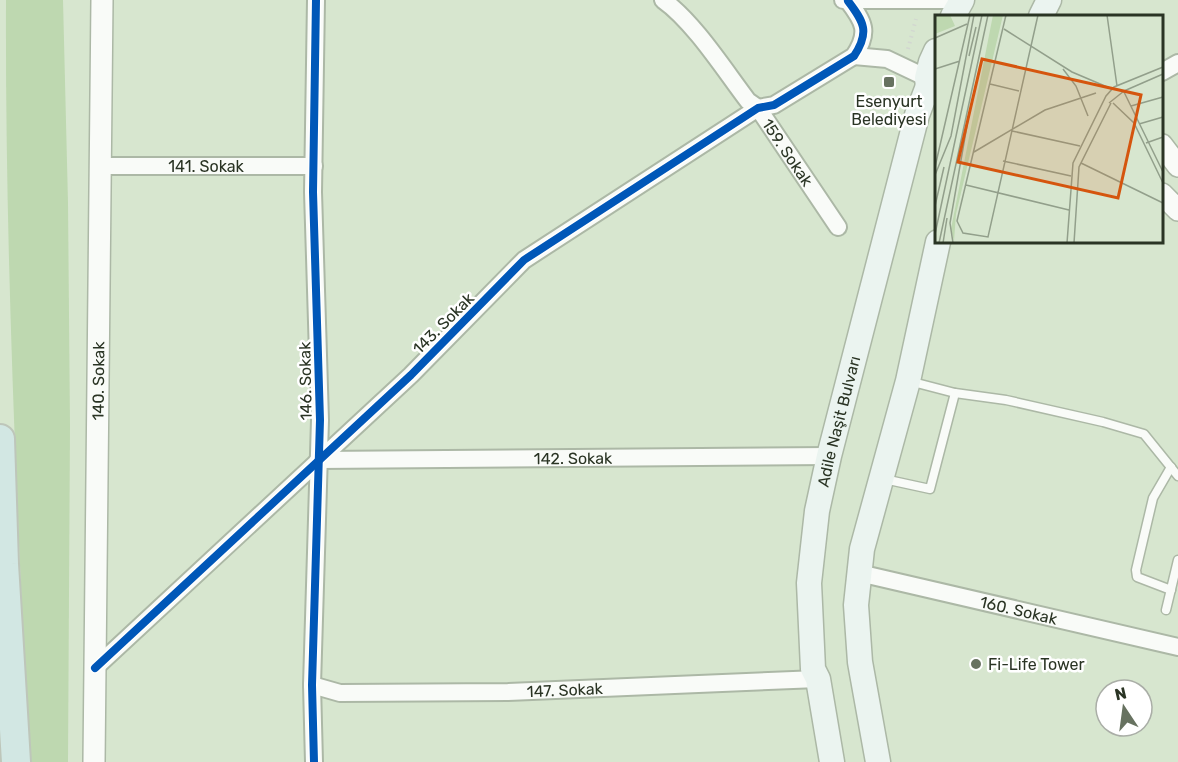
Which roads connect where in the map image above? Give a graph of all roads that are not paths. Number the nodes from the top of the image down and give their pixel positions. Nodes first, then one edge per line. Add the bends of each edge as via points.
1 (102, 0) edge
2 (316, 0) edge
3 (663, 0) edge
4 (962, 0) edge
5 (845, 1) edge
6 (954, 15) edge
7 (855, 56) junction
8 (935, 58) edge
9 (1178, 63) edge
10 (1163, 71) edge
11 (931, 86) edge
12 (758, 108) junction
13 (1163, 147) edge
14 (100, 166) junction
15 (314, 166) junction
16 (1178, 166) edge
17 (838, 227) dead end
18 (938, 243) edge
19 (908, 381) junction
20 (955, 393) junction
21 (0, 439) edge
22 (829, 456) junction
23 (318, 460) junction
24 (1171, 467) junction
25 (1178, 476) edge
26 (881, 478) junction
27 (1178, 560) edge
28 (860, 573) junction
29 (1171, 590) junction
30 (1166, 610) dead end
31 (1178, 647) edge
32 (94, 668) junction
33 (818, 678) junction
34 (312, 685) junction
35 (16, 762) edge
36 (94, 762) edge
37 (314, 762) edge
38 (832, 762) edge
39 (878, 762) edge

1 - 14 street, 140. Sokak
2 - 15 street, 146. Sokak
3 - 12 street, 159. Sokak
4 - 5 street
4 - 6 main road
5 - 7 street via 861,18 864,30 862,45
7 - 11 street via 887,59
7 - 12 street, 143. Sokak via 774,105
8 - 11 main road, Adile Naşit Bulvarı
9 - 10 street
11 - 22 main road, Adile Naşit Bulvarı via 917,115
12 - 17 street, 159. Sokak
12 - 23 street, 143. Sokak via 524,260 411,375
13 - 16 street
14 - 15 street, 141. Sokak
14 - 32 street, 140. Sokak
15 - 23 street, 146. Sokak
18 - 19 main road
19 - 20 lane
19 - 26 main road
20 - 24 lane via 1006,400 1144,434
20 - 26 lane via 930,489
21 - 35 highway via 3,564
22 - 23 street, 142. Sokak
22 - 33 main road, Adile Naşit Bulvarı via 816,511 809,583 813,669
23 - 32 street, 143. Sokak
23 - 34 street, 146. Sokak
24 - 25 lane
24 - 29 lane via 1153,498 1136,570 1137,577
26 - 28 main road via 862,549
27 - 29 lane
28 - 31 street, 160. Sokak
28 - 39 main road via 856,605 860,662
29 - 30 lane
32 - 36 street, 140. Sokak
33 - 34 street, 147. Sokak via 486,692 340,693
33 - 38 main road, Adile Naşit Bulvarı
34 - 37 street, 146. Sokak

